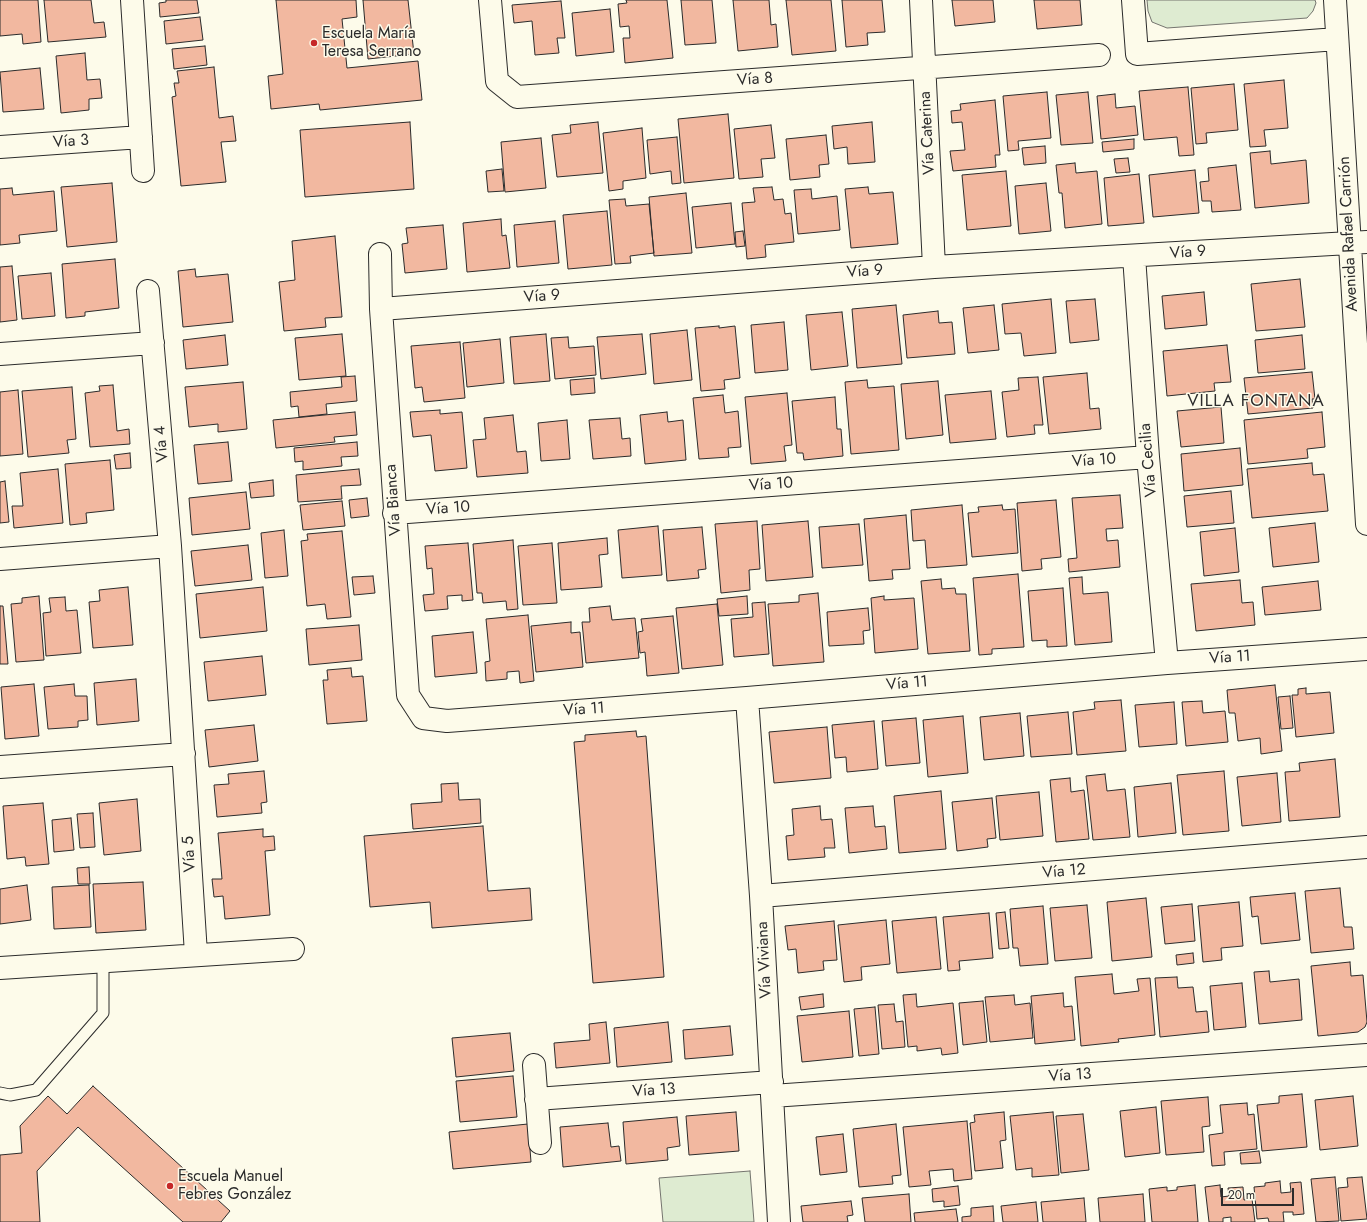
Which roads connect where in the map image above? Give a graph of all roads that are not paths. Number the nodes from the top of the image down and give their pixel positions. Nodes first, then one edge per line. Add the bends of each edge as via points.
1 (132, 0) edge
2 (490, 0) edge
3 (921, 0) edge
4 (1133, 0) edge
5 (1335, 0) edge
6 (1337, 39) junction
7 (1099, 55) dead end
8 (925, 67) junction
9 (141, 137) junction
10 (0, 147) edge
11 (143, 171) dead end
12 (1358, 242) edge
13 (380, 254) dead end
14 (1134, 256) junction
15 (934, 267) junction
16 (148, 292) dead end
17 (381, 309) junction
18 (153, 343) junction
19 (0, 354) edge
20 (1148, 457) junction
21 (394, 513) junction
22 (1367, 524) edge
23 (170, 546) junction
24 (0, 559) edge
25 (1367, 649) edge
26 (176, 650) joint
27 (1167, 663) junction
28 (747, 698) junction
29 (447, 721) joint
30 (184, 754) junction
31 (0, 767) edge
32 (1367, 847) edge
33 (762, 896) junction
34 (293, 948) dead end
35 (196, 954) junction
36 (103, 961) junction
37 (0, 968) edge
38 (1367, 1055) edge
39 (534, 1065) dead end
40 (772, 1089) junction
41 (0, 1093) edge
42 (536, 1099) junction
43 (540, 1143) dead end
44 (779, 1222) edge

1 - 9 street
2 - 8 street, Vía 8 via 497,81 517,97
3 - 8 street, Vía Caterina
4 - 6 street via 1137,54
5 - 6 street, Avenida Rafael Carrión
6 - 12 street, Avenida Rafael Carrión
7 - 8 street, Vía 8
8 - 15 street, Vía Caterina
9 - 10 street, Vía 3
9 - 11 street
12 - 14 street, Vía 9
12 - 22 street, Avenida Rafael Carrión
13 - 17 street, Vía Bianca
14 - 15 street, Vía 9
14 - 20 street, Vía Cecilia
15 - 17 street, Vía 9
16 - 18 street, Vía 4
17 - 21 street, Vía Bianca
18 - 19 street
18 - 23 street, Vía 4
20 - 21 street, Vía 10
20 - 27 street, Vía Cecilia
21 - 29 street, Vía Bianca via 408,695 423,718
23 - 24 street
23 - 26 street, Vía 4
25 - 27 street, Vía 11
26 - 30 street, Vía 5
27 - 28 street, Vía 11
28 - 29 street, Vía 11
28 - 33 street, Vía Viviana
30 - 31 street
30 - 35 street, Vía 5
32 - 33 street, Vía 12
33 - 40 street, Vía Viviana
34 - 35 street
35 - 36 street
36 - 37 street
36 - 41 lane via 103,1013 36,1090 10,1095
38 - 40 street, Vía 13
39 - 42 street
40 - 42 street, Vía 13
40 - 44 street, Vía Viviana
42 - 43 street

